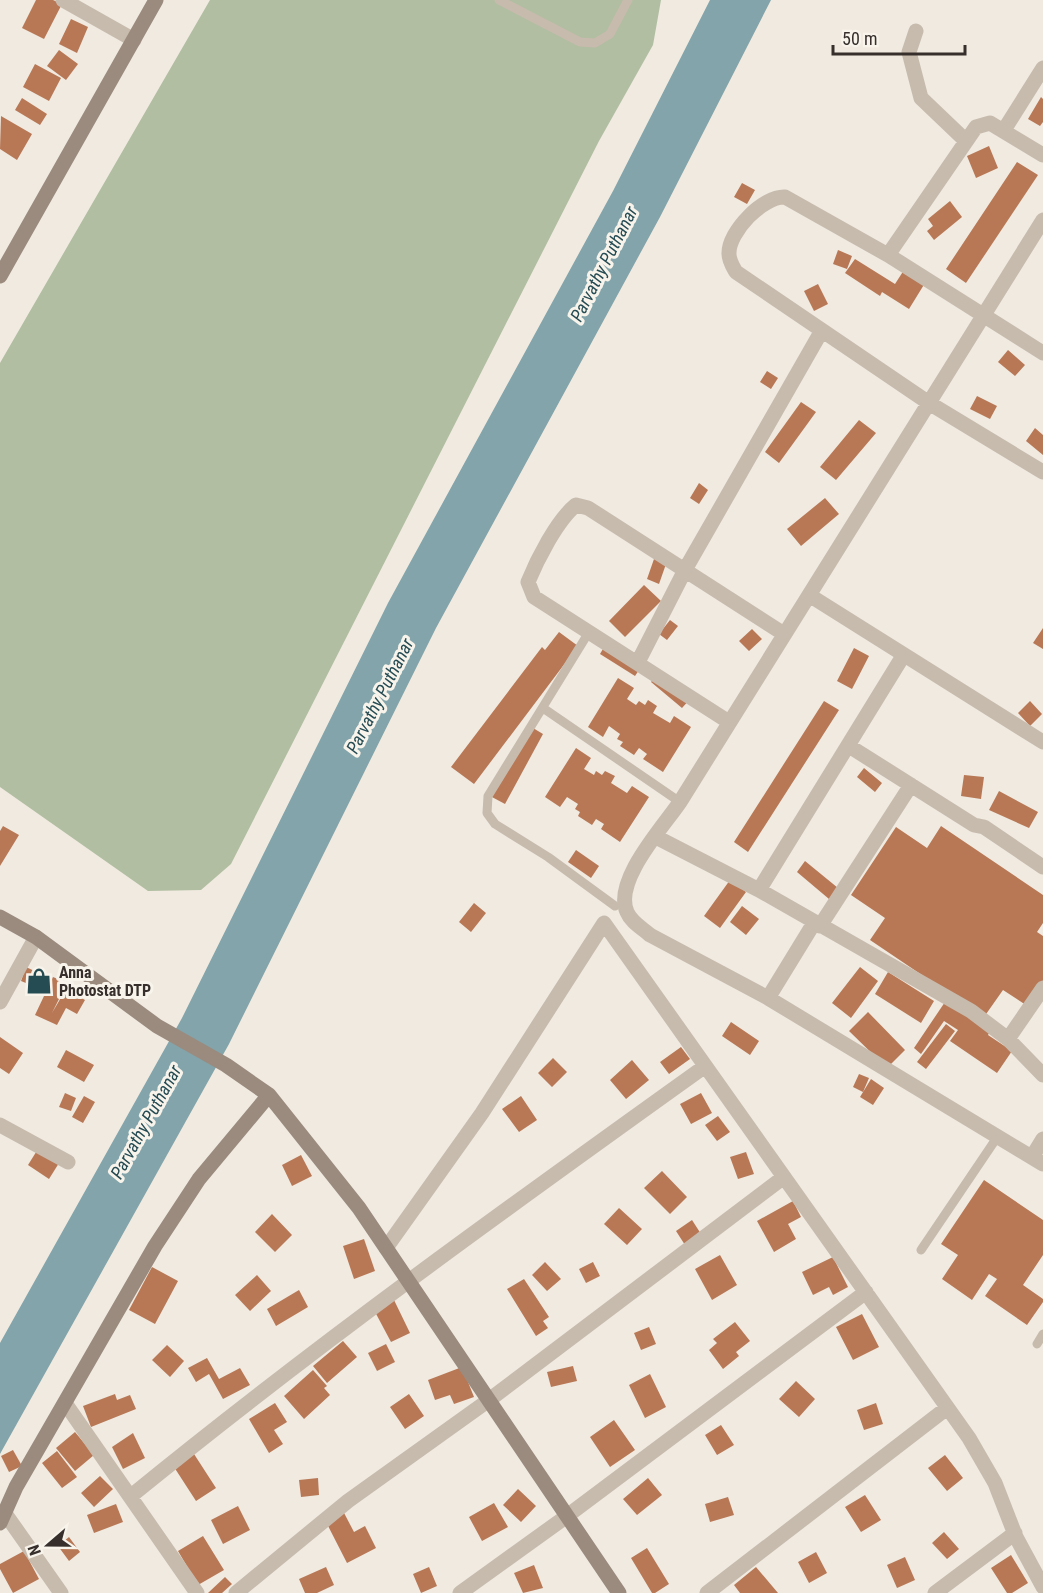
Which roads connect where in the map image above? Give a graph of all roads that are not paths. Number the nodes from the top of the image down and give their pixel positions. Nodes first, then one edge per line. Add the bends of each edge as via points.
1 (63, 0) edge
2 (156, 0) edge
3 (499, 0) edge
4 (628, 0) edge
5 (916, 31) dead end
6 (134, 40) junction
7 (1043, 68) edge
8 (1004, 130) junction
9 (966, 141) junction
10 (1043, 154) edge
11 (1043, 220) edge
12 (888, 255) junction
13 (1, 274) edge
14 (983, 315) junction
15 (821, 332) junction
16 (1043, 353) edge
17 (929, 403) junction
18 (1043, 472) edge
19 (686, 568) junction
20 (809, 595) junction
21 (590, 632) junction
22 (784, 634) junction
23 (903, 656) junction
24 (638, 662) junction
25 (543, 708) junction
26 (729, 722) junction
27 (1043, 742) edge
28 (849, 746) junction
29 (911, 785) junction
30 (680, 802) junction
31 (656, 837) junction
32 (1043, 867) edge
33 (759, 890) junction
34 (620, 900) junction
35 (0, 917) edge
36 (817, 925) junction
37 (36, 937) junction
38 (1043, 988) edge
39 (768, 998) junction
40 (0, 1002) edge
41 (1008, 1039) junction
42 (704, 1067) junction
43 (1043, 1075) edge
44 (269, 1095) junction
45 (0, 1125) edge
46 (998, 1136) junction
47 (1043, 1139) edge
48 (1037, 1160) edge
49 (68, 1162) dead end
50 (784, 1177) junction
51 (386, 1248) junction
52 (921, 1250) dead end
53 (408, 1281) junction
54 (866, 1292) junction
55 (1043, 1334) edge
56 (1037, 1344) dead end
57 (489, 1400) junction
58 (65, 1403) junction
59 (947, 1408) junction
60 (131, 1496) junction
61 (567, 1516) junction
62 (2, 1517) edge
63 (1015, 1533) junction
64 (1043, 1587) edge
65 (61, 1593) edge
66 (197, 1593) edge
67 (236, 1593) edge
68 (459, 1593) edge
69 (619, 1593) edge
70 (707, 1593) edge
71 (935, 1593) edge

1 - 6 street
2 - 6 main road
3 - 4 lane via 580,42 595,43 610,34
5 - 9 street via 909,52 921,98
6 - 13 main road
7 - 8 street
8 - 9 street via 983,123 975,127
8 - 10 street
9 - 12 street
11 - 14 street
12 - 14 street
12 - 15 street via 785,197 770,199 754,210 732,240 731,264 736,272
14 - 16 street
14 - 17 street
15 - 17 street
15 - 19 street
17 - 18 street
17 - 20 street
19 - 21 street via 588,508 576,506 566,513 528,582 534,597
19 - 22 street
19 - 24 street
20 - 22 street
20 - 23 street
21 - 24 street
21 - 25 lane
22 - 26 street
23 - 27 street
23 - 28 street
24 - 26 street
25 - 30 lane
25 - 34 lane via 488,796 487,813 495,824
26 - 30 street
28 - 29 street
28 - 33 street
29 - 32 street via 974,825 984,826
29 - 36 street
30 - 31 street
31 - 33 street
31 - 34 street via 630,874
33 - 36 street
34 - 39 street via 635,923 650,935
35 - 37 main road
36 - 39 street
36 - 41 street via 972,1011
37 - 40 street
37 - 44 main road via 157,1026
38 - 41 street
39 - 46 street
41 - 43 street
42 - 50 street
42 - 51 street via 604,924 482,1113
42 - 53 street
44 - 51 main road
44 - 58 main road via 199,1179
45 - 49 street
46 - 48 street
46 - 52 lane
47 - 48 street
50 - 54 street
50 - 57 street
51 - 53 main road
53 - 57 main road
53 - 60 street via 225,1419
54 - 59 street
54 - 61 street
55 - 56 lane
57 - 61 main road
57 - 67 street via 348,1501
58 - 60 street
58 - 62 main road
59 - 63 street via 995,1484
59 - 70 street
60 - 66 street
61 - 68 street
61 - 69 main road
62 - 65 street
63 - 64 street
63 - 71 street

